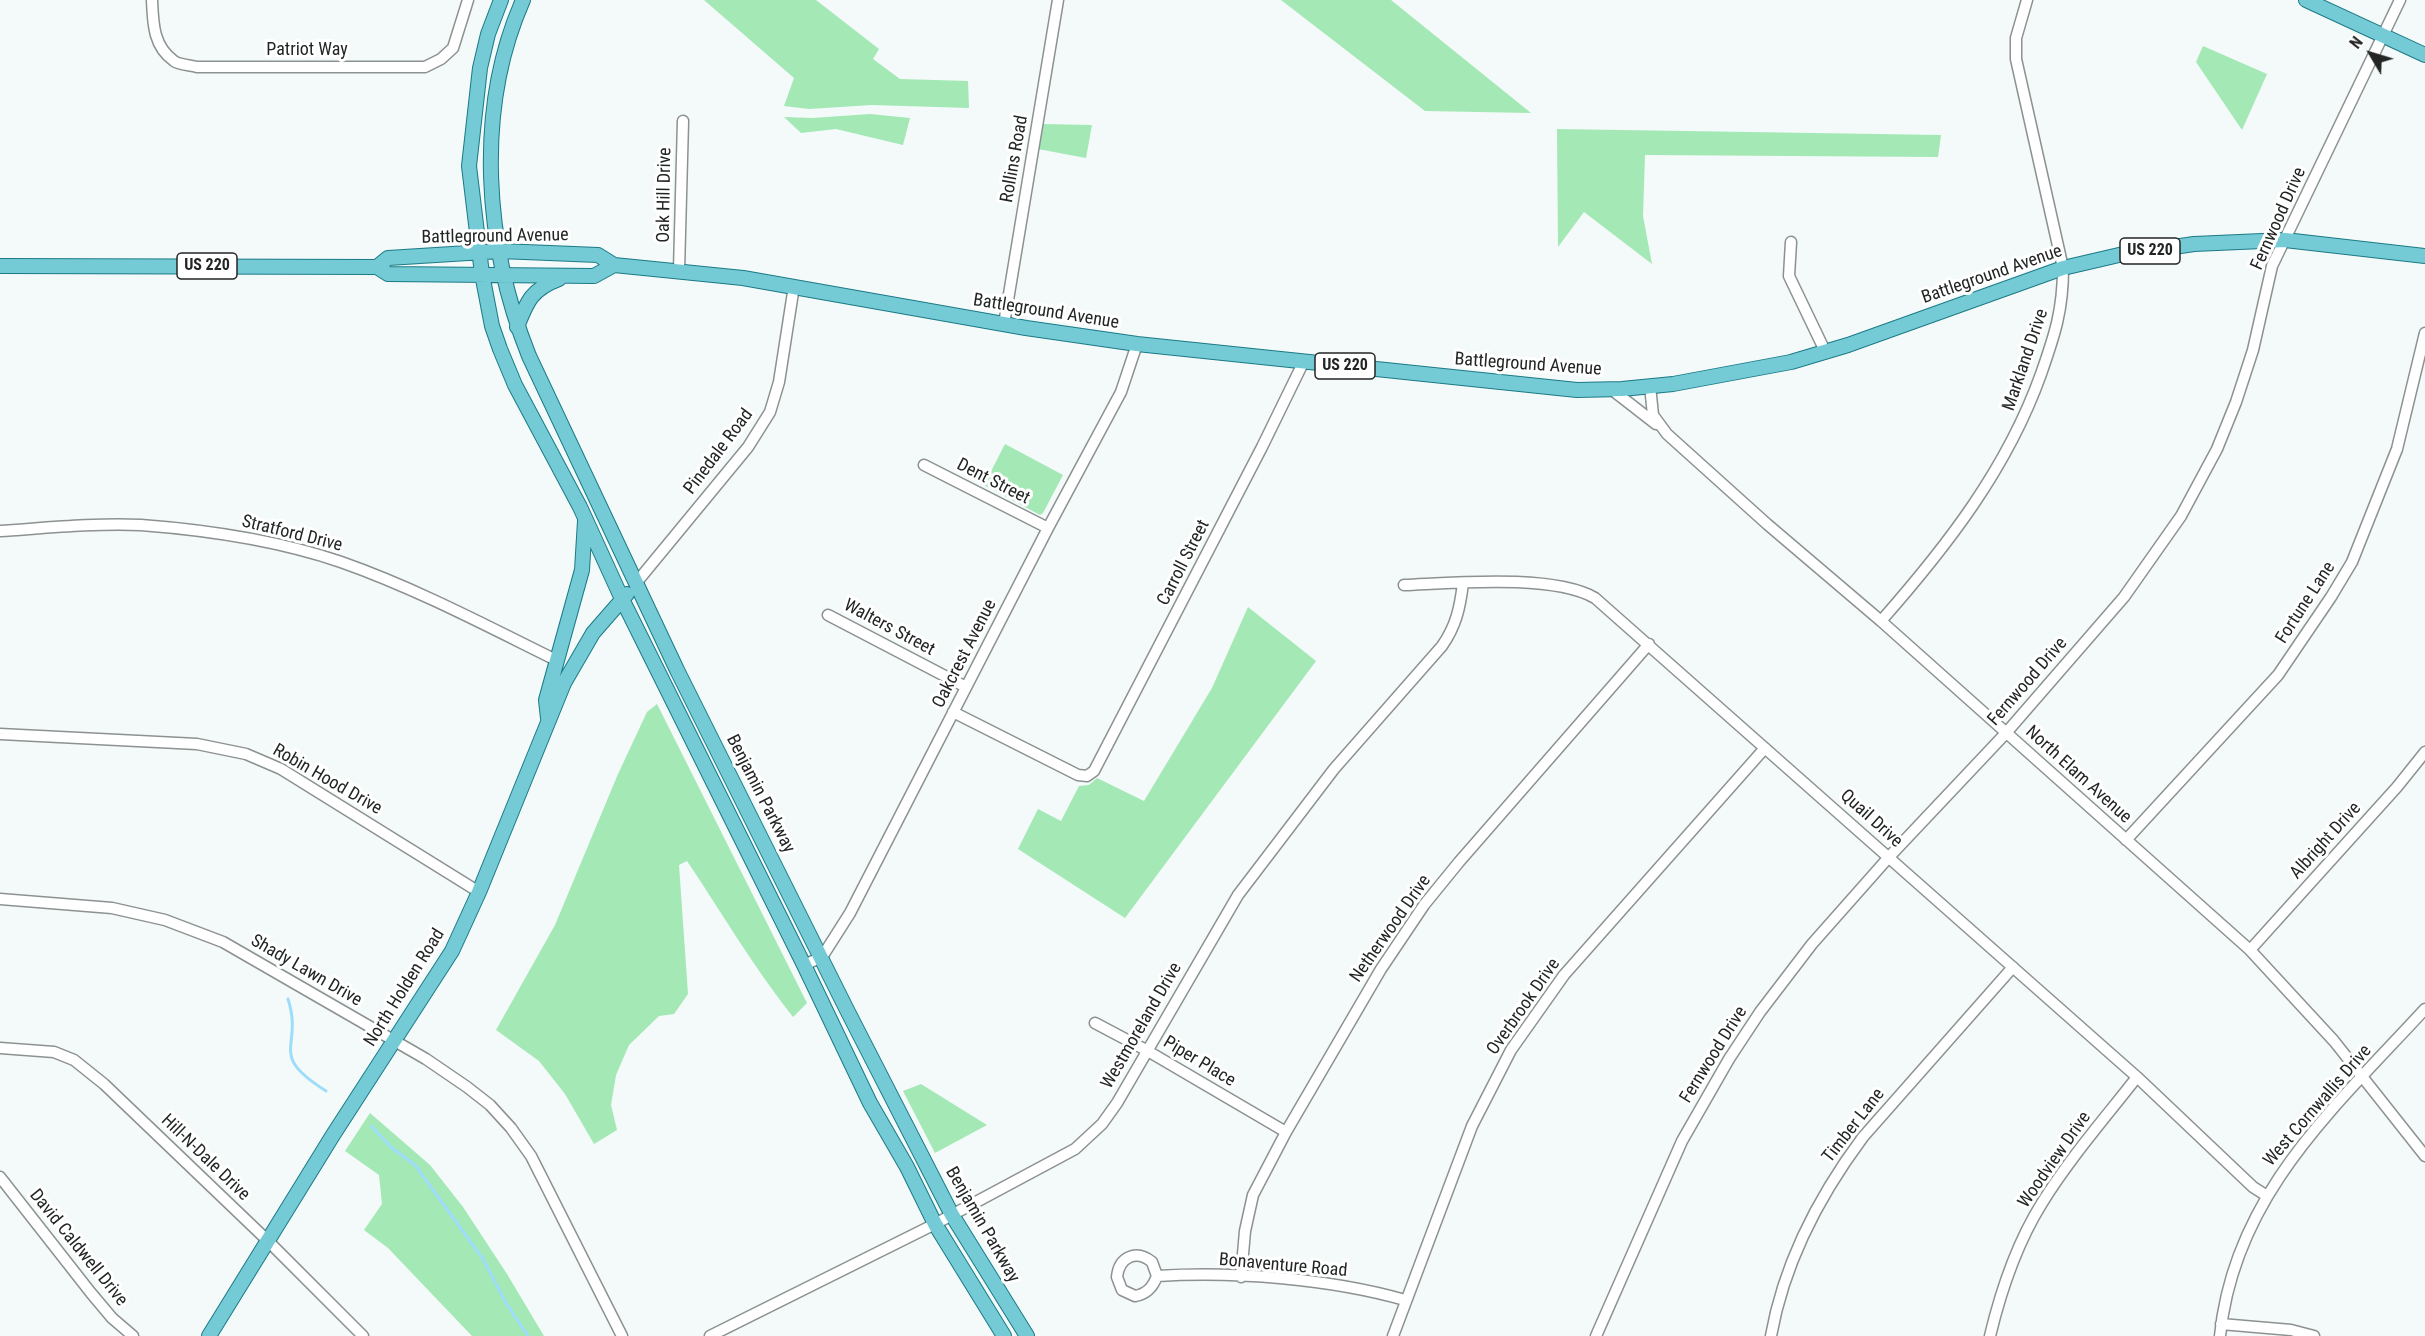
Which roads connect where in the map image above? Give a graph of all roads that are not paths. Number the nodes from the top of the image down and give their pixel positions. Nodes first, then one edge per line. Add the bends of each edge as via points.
1 (152, 0) edge
2 (468, 0) edge
3 (501, 0) edge
4 (522, 0) edge
5 (1058, 0) edge
6 (2027, 0) edge
7 (2307, 0) edge
8 (2400, 0) edge
9 (2383, 36) junction
10 (2425, 55) edge
11 (682, 121) dead end
12 (2285, 240) junction
13 (1791, 243) dead end
14 (500, 251) junction
15 (478, 252) junction
16 (2425, 256) edge
17 (614, 265) junction
18 (0, 266) edge
19 (377, 267) junction
20 (2063, 267) junction
21 (679, 270) junction
22 (482, 274) junction
23 (504, 275) junction
24 (567, 276) junction
25 (794, 286) junction
26 (1004, 324) junction
27 (517, 327) junction
28 (2425, 333) edge
29 (1137, 344) junction
30 (1825, 351) junction
31 (1304, 361) junction
32 (1650, 386) junction
33 (1611, 389) junction
34 (1659, 425) junction
35 (924, 465) dead end
36 (585, 519) junction
37 (1048, 528) junction
38 (0, 531) edge
39 (636, 583) junction
40 (1463, 583) junction
41 (1404, 585) dead end
42 (622, 599) junction
43 (828, 615) dead end
44 (1881, 621) junction
45 (1649, 644) junction
46 (556, 660) junction
47 (966, 687) junction
48 (953, 712) junction
49 (548, 721) junction
50 (2006, 733) junction
51 (0, 734) edge
52 (1765, 748) junction
53 (2425, 752) edge
54 (2126, 840) junction
55 (1889, 857) junction
56 (479, 892) junction
57 (0, 899) edge
58 (2250, 950) junction
59 (822, 957) junction
60 (804, 965) junction
61 (2013, 967) junction
62 (2425, 1008) edge
63 (1095, 1023) dead end
64 (393, 1040) junction
65 (0, 1048) edge
66 (1146, 1050) junction
67 (2137, 1077) junction
68 (2363, 1077) junction
69 (1286, 1132) junction
70 (2425, 1156) edge
71 (0, 1177) edge
72 (2266, 1196) junction
73 (952, 1215) junction
74 (935, 1224) junction
75 (267, 1240) junction
76 (1157, 1276) dead end
77 (1241, 1277) junction
78 (1406, 1300) junction
79 (2221, 1324) junction
80 (133, 1336) edge
81 (208, 1336) edge
82 (363, 1336) edge
83 (622, 1336) edge
84 (710, 1336) edge
85 (1004, 1336) edge
86 (1027, 1336) edge
87 (1393, 1336) edge
88 (1596, 1336) edge
89 (1771, 1336) edge
90 (1990, 1336) edge
91 (2220, 1336) edge
92 (2314, 1336) edge

1 - 2 street, Patriot Way via 158,44 175,62 197,67 425,67 453,48
3 - 15 main road, Benjamin Parkway via 480,68 472,132 469,166
4 - 14 main road, Benjamin Parkway via 501,66 493,124 492,198
5 - 26 street, Rollins Road
6 - 20 street, Markland Drive via 2018,30 2016,59
7 - 9 main road
8 - 9 street, Fernwood Drive
9 - 10 main road
9 - 12 street, Fernwood Drive
11 - 21 street, Oak Hill Drive
12 - 16 main road, Battleground Avenue / US 220
12 - 20 main road, Battleground Avenue / US 220 via 2194,244
12 - 50 street, Fernwood Drive via 2272,266 2253,350 2236,402 2181,516 2132,587
13 - 30 street via 1789,276
14 - 15 main road, Battleground Avenue / US 220
14 - 17 main road, Battleground Avenue / US 220 via 598,255
14 - 23 main road, Benjamin Parkway
15 - 19 main road, Battleground Avenue / US 220 via 388,258
15 - 22 main road, Benjamin Parkway
17 - 21 main road, Battleground Avenue / US 220
17 - 24 main road, Battleground Avenue / US 220 via 594,276
18 - 19 main road, Battleground Avenue / US 220
19 - 22 main road, Battleground Avenue / US 220 via 388,274
20 - 30 main road, Battleground Avenue / US 220
20 - 44 street, Markland Drive via 2057,329 2018,431 1956,531
21 - 25 main road, Battleground Avenue / US 220
22 - 23 main road, Battleground Avenue / US 220
22 - 36 main road, Benjamin Parkway via 492,326 514,385
23 - 24 main road, Battleground Avenue / US 220
23 - 27 main road, Benjamin Parkway
24 - 27 main road via 543,285 532,295
25 - 26 main road, Battleground Avenue / US 220
25 - 39 street, Pinedale Road via 779,382 770,412 748,447
26 - 29 main road, Battleground Avenue / US 220
27 - 39 main road, Benjamin Parkway
28 - 54 street, Fortune Lane via 2394,458 2352,562 2278,675
29 - 31 main road, Battleground Avenue / US 220
29 - 37 street, Oakcrest Avenue via 1121,392
30 - 32 main road, Battleground Avenue / US 220 via 1791,362
31 - 33 main road, Battleground Avenue / US 220 via 1497,383
31 - 48 street, Carroll Street via 1094,771 1087,776 1078,775
32 - 33 main road, Battleground Avenue / US 220
32 - 34 street via 1653,415
33 - 34 street, North Elam Avenue
34 - 44 street, North Elam Avenue
35 - 37 street, Dent Street
36 - 42 main road, Benjamin Parkway
36 - 46 main road via 582,570
37 - 47 street, Oakcrest Avenue
38 - 46 street, Stratford Drive via 139,525 197,530 303,551 396,583
39 - 42 main road, North Holden Road
39 - 59 main road, Benjamin Parkway
40 - 41 street, Quail Drive
40 - 45 street, Quail Drive via 1545,584 1584,591
40 - 66 street, Westmoreland Drive via 1459,615 1446,640 1334,769 1238,895
42 - 49 main road, North Holden Road via 593,633
42 - 60 main road, Benjamin Parkway
43 - 47 street, Walters Street
44 - 50 street, North Elam Avenue
45 - 52 street, Quail Drive
45 - 69 street, Netherwood Drive via 1424,905 1381,969
46 - 49 main road via 546,700
47 - 48 street, Oakcrest Avenue
48 - 59 street, Oakcrest Avenue via 850,913
49 - 56 main road, North Holden Road
50 - 54 street, North Elam Avenue
50 - 55 street, Fernwood Drive
51 - 56 street, Robin Hood Drive via 197,744 246,754 281,769
52 - 55 street, Quail Drive
52 - 78 street, Overbrook Drive via 1564,975 1511,1050 1472,1126
53 - 58 street, Albright Drive
54 - 58 street, North Elam Avenue
55 - 61 street, Quail Drive
55 - 88 street, Fernwood Drive via 1786,976 1729,1059 1682,1141
56 - 64 main road, North Holden Road via 452,951
57 - 64 street, Shady Lawn Drive via 112,908 165,920 223,942
58 - 68 street, North Elam Avenue
59 - 60 street
59 - 73 main road, Benjamin Parkway
60 - 74 main road, Benjamin Parkway via 870,1103
61 - 67 street, Quail Drive
61 - 89 street, Timber Lane via 1844,1162 1796,1252
62 - 68 street, West Cornwallis Drive
63 - 66 street, Piper Place
64 - 75 main road, North Holden Road
64 - 83 street, Shady Lawn Drive via 467,1087 511,1128 545,1182
65 - 75 street, Hill-N-Dale Drive via 54,1052 74,1060
66 - 69 street, Piper Place
66 - 73 street, Westmoreland Drive via 1117,1102 1089,1138
67 - 72 street, Quail Drive
67 - 90 street, Woodview Drive via 2041,1205 2022,1239
68 - 70 street, North Elam Avenue
68 - 72 street, West Cornwallis Drive via 2287,1164
69 - 77 street, Netherwood Drive via 1254,1195 1245,1231
71 - 80 street, David Caldwell Drive via 91,1293
72 - 79 street, West Cornwallis Drive via 2232,1271
73 - 74 street, Westmoreland Drive
73 - 86 main road, Benjamin Parkway
74 - 84 street, Westmoreland Drive
74 - 85 main road, Benjamin Parkway
75 - 81 main road, North Holden Road
75 - 82 street, Hill-N-Dale Drive
76 - 77 street, Bonaventure Road
77 - 78 street, Bonaventure Road via 1329,1284
78 - 87 street, Overbrook Drive
79 - 91 street, West Cornwallis Drive
79 - 92 street via 2291,1329

